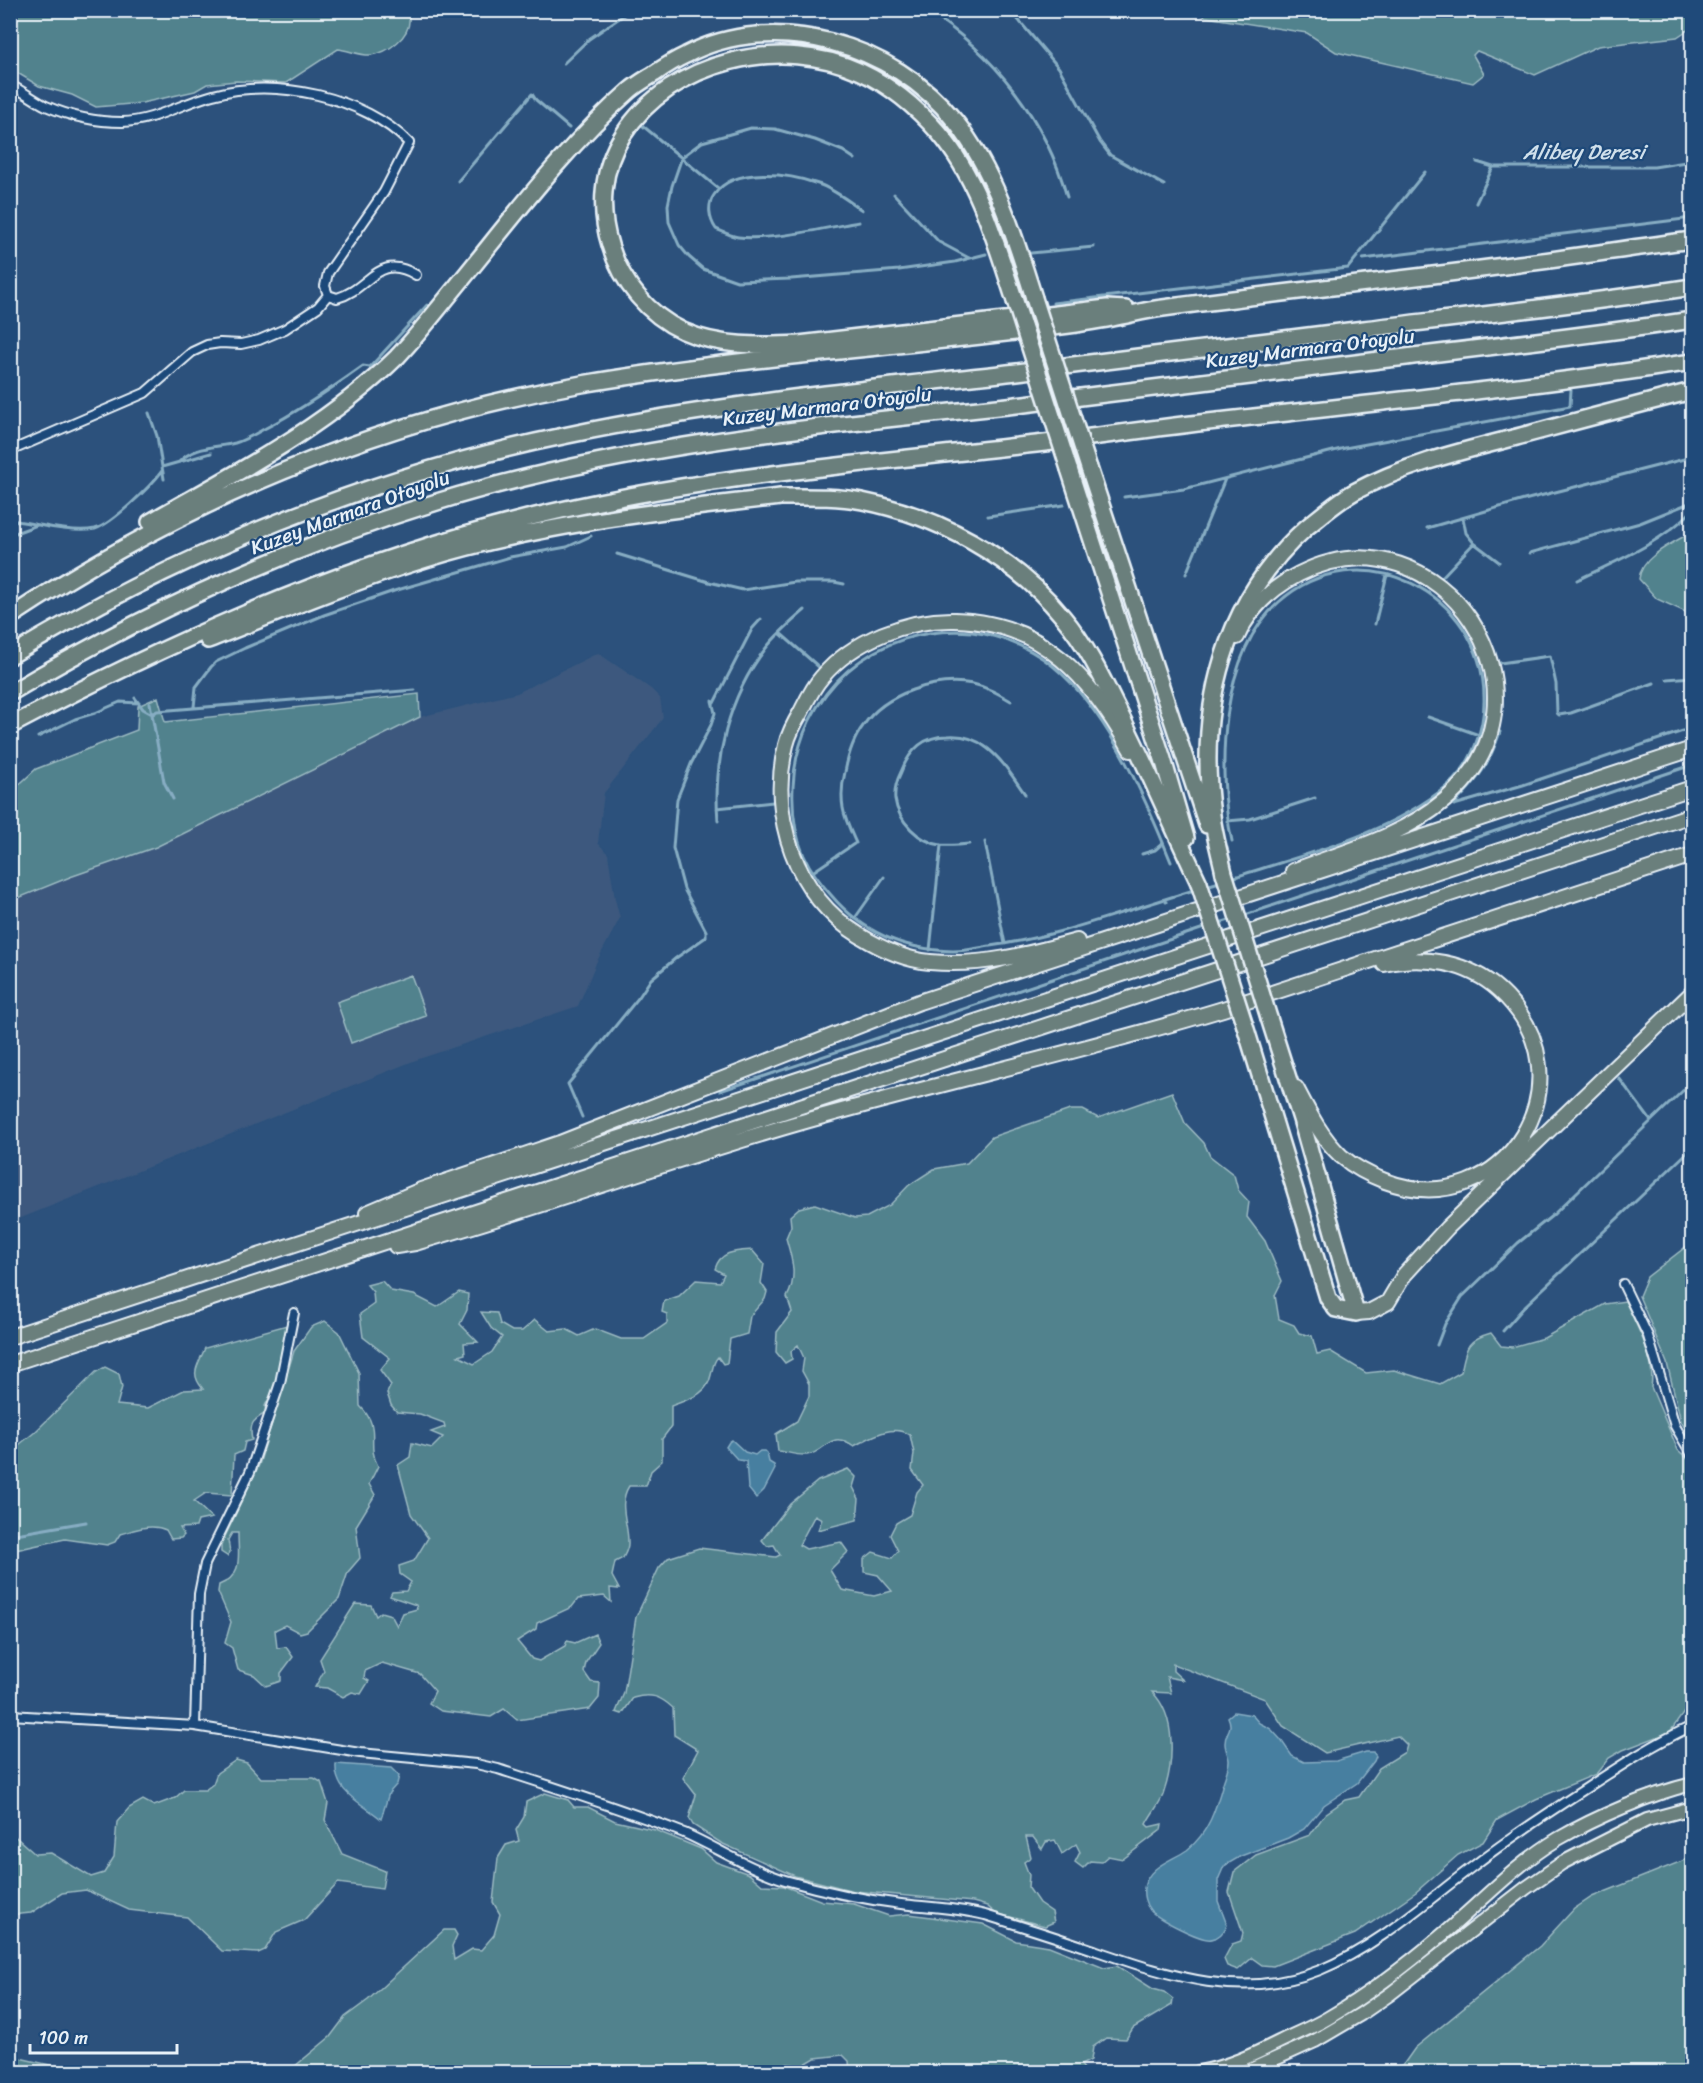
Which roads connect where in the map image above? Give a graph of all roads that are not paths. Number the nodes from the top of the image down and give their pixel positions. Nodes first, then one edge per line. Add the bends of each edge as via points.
1 (10, 85) edge
2 (1692, 240) edge
3 (416, 275) dead end
4 (1692, 287) edge
5 (328, 295) junction
6 (1156, 309) junction
7 (1692, 320) edge
8 (1692, 362) edge
9 (1692, 391) edge
10 (10, 451) edge
11 (10, 610) edge
12 (10, 617) edge
13 (10, 656) edge
14 (125, 668) junction
15 (10, 693) edge
16 (1213, 708) junction
17 (10, 726) edge
18 (1692, 749) edge
19 (1692, 788) edge
20 (1163, 808) junction
21 (1692, 815) edge
22 (1692, 855) edge
23 (1224, 873) junction
24 (1199, 883) junction
25 (1253, 894) junction
26 (1144, 929) junction
27 (1298, 986) junction
28 (1692, 993) edge
29 (1284, 1065) junction
30 (337, 1230) junction
31 (359, 1251) junction
32 (1623, 1284) dead end
33 (294, 1313) dead end
34 (1356, 1313) junction
35 (10, 1337) edge
36 (10, 1364) edge
37 (1692, 1455) edge
38 (10, 1715) edge
39 (195, 1726) junction
40 (1692, 1726) edge
41 (1692, 1784) edge
42 (1692, 1808) edge
43 (1199, 2073) edge
44 (1246, 2073) edge

1 - 5 street via 61,111 118,122 147,118 214,94 257,89 313,93 392,126 409,143 384,192 328,273
2 - 6 highway
3 - 5 street via 404,268 388,267 342,296
4 - 13 highway, Kuzey Marmara Otoyolu via 767,401 564,435 442,467 312,509 112,598
5 - 10 street via 318,307 285,329 241,344 207,345 192,352 145,393
6 - 12 highway via 1082,324 614,380 462,411 327,454 218,500 110,555
6 - 24 highway, bridge via 1107,308 799,344 752,346 709,339 666,322 644,303 620,272 603,210 606,175 614,150 643,108 682,80 745,58 775,55 832,62 860,72 893,90 939,133 986,217 1015,301 1069,470 1163,759
7 - 15 highway, Kuzey Marmara Otoyolu via 828,426 594,462 444,500 323,540 144,618
8 - 14 highway via 638,494 501,525 385,560 261,607
9 - 16 highway via 1447,455 1353,492 1288,544 1263,574 1232,629 1215,683
11 - 23 highway, bridge via 293,439 353,396 398,356 547,177 632,88 687,54 719,43 752,36 813,38 850,47 913,80 956,121 997,193
14 - 17 highway
14 - 20 highway via 344,586 494,541 620,518 780,497 860,501 906,512 945,528 983,548 1036,588 1064,617 1088,652 1140,753
16 - 23 highway via 1210,793
16 - 25 highway via 1232,649 1248,616 1281,584 1312,567 1334,561 1366,559 1392,563 1437,585 1454,598 1474,624 1491,664 1496,695 1490,735 1470,774 1453,793 1417,821 1382,839 1293,871
18 - 25 highway
19 - 30 highway
20 - 24 highway
20 - 26 highway via 1116,724 1078,674 1033,640 993,624 967,620 938,619 909,625 886,632 844,657 810,694 794,723 784,755 782,811 796,863 829,911 874,944 928,962 967,963 1028,954 1118,930
21 - 31 highway
22 - 27 highway
23 - 29 highway, bridge
24 - 34 highway, bridge via 1328,1298 1336,1310
25 - 26 highway
26 - 30 highway via 919,1002 560,1143 421,1190
27 - 29 highway via 1398,961 1442,962 1471,972 1504,994 1529,1027 1539,1065 1538,1094 1531,1122 1499,1163 1473,1180 1439,1189 1420,1189 1372,1176 1342,1157 1314,1122
27 - 31 highway via 1162,1028 789,1126 451,1233
28 - 34 highway via 1434,1241 1404,1275 1388,1302 1369,1312
29 - 34 highway
30 - 35 highway
31 - 36 highway
32 - 37 street via 1648,1336 1675,1426
33 - 39 street via 280,1383 250,1472 205,1564 199,1594
38 - 39 street
39 - 40 street via 360,1753 487,1766 655,1822 781,1879 846,1895 974,1912 1149,1968 1233,1985 1296,1979 1347,1958 1418,1911 1518,1833 1615,1769
41 - 43 main road via 1601,1817 1557,1840 1508,1876 1383,1982 1347,2006 1251,2056
42 - 44 main road via 1647,1820 1562,1863 1361,2014 1315,2042

